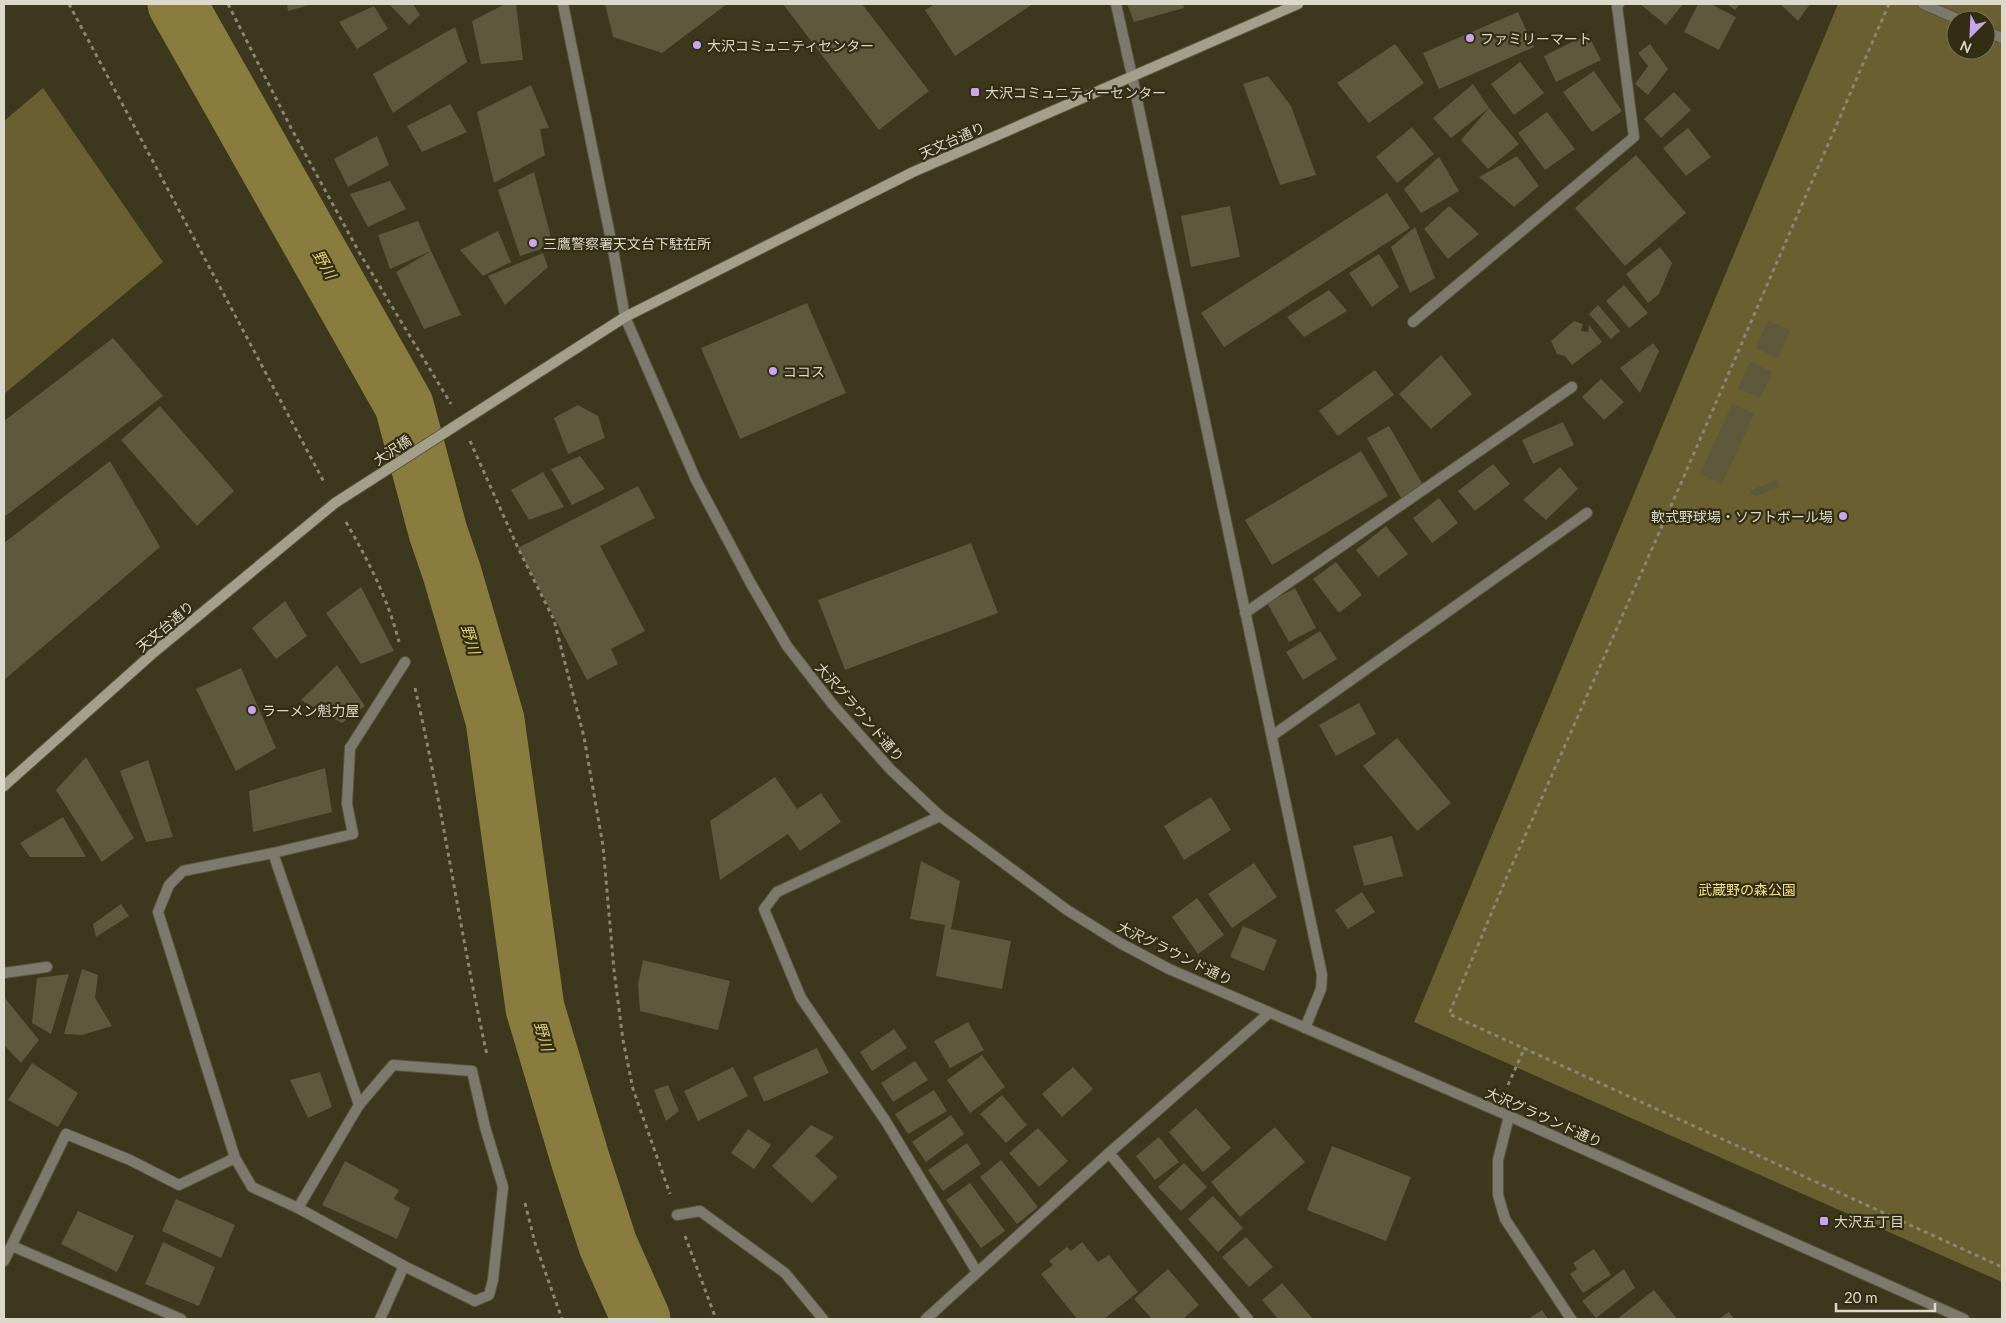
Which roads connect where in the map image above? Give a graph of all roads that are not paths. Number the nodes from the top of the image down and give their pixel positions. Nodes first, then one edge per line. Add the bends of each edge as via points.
1 (563, 4) edge
2 (1116, 4) edge
3 (1298, 4) edge
4 (1619, 4) edge
5 (1923, 4) edge
6 (1946, 14) edge
7 (1132, 76) junction
8 (625, 317) junction
9 (1413, 322) dead end
10 (1572, 388) dead end
11 (462, 422) joint
12 (349, 494) joint
13 (1587, 513) dead end
14 (1245, 613) junction
15 (405, 662) road end
16 (1272, 736) junction
17 (4, 786) edge
18 (940, 816) junction
19 (273, 854) junction
20 (47, 967) dead end
21 (4, 973) edge
22 (1269, 1013) junction
23 (1305, 1028) junction
24 (359, 1105) junction
25 (1509, 1116) junction
26 (1109, 1153) junction
27 (235, 1158) junction
28 (298, 1208) junction
29 (677, 1215) road end
30 (12, 1246) junction
31 (4, 1262) edge
32 (404, 1266) junction
33 (977, 1272) junction
34 (181, 1319) edge
35 (380, 1319) edge
36 (823, 1319) edge
37 (926, 1319) edge
38 (1248, 1319) edge
39 (1572, 1319) edge
40 (1964, 1319) edge

1 - 8 street, 大沢グラウンド通り
2 - 7 street
3 - 7 main road, 天文台通り
4 - 9 street via 1634,136
5 - 6 street
7 - 8 main road, 天文台通り via 913,172
7 - 14 street
8 - 11 main road, 天文台通り
8 - 18 street, 大沢グラウンド通り via 696,480 787,646 833,705 891,770
10 - 14 street
11 - 12 main road, 大沢橋
12 - 17 main road, 天文台通り via 152,654
13 - 16 street
14 - 16 street
15 - 19 street via 350,748 347,804 353,834
16 - 23 street via 1322,975 1321,989
18 - 22 street, 大沢グラウンド通り via 1067,910 1120,943 1168,969
18 - 33 street via 777,892 764,909 802,998 885,1120
19 - 24 street
19 - 27 street via 183,871 169,885 158,912
20 - 21 street
22 - 23 street, 大沢グラウンド通り
22 - 26 street
23 - 25 street, 大沢グラウンド通り
24 - 28 street
24 - 32 street via 392,1065 472,1071 502,1186 489,1295 475,1300
25 - 39 street via 1498,1160 1498,1194 1505,1219
25 - 40 street, 大沢グラウンド通り
26 - 33 street
26 - 38 street
27 - 28 street via 252,1187
27 - 30 street via 179,1185 130,1160 66,1134
28 - 32 street
29 - 36 street via 700,1210 785,1273
30 - 31 street
30 - 34 street
32 - 35 street
33 - 37 street

